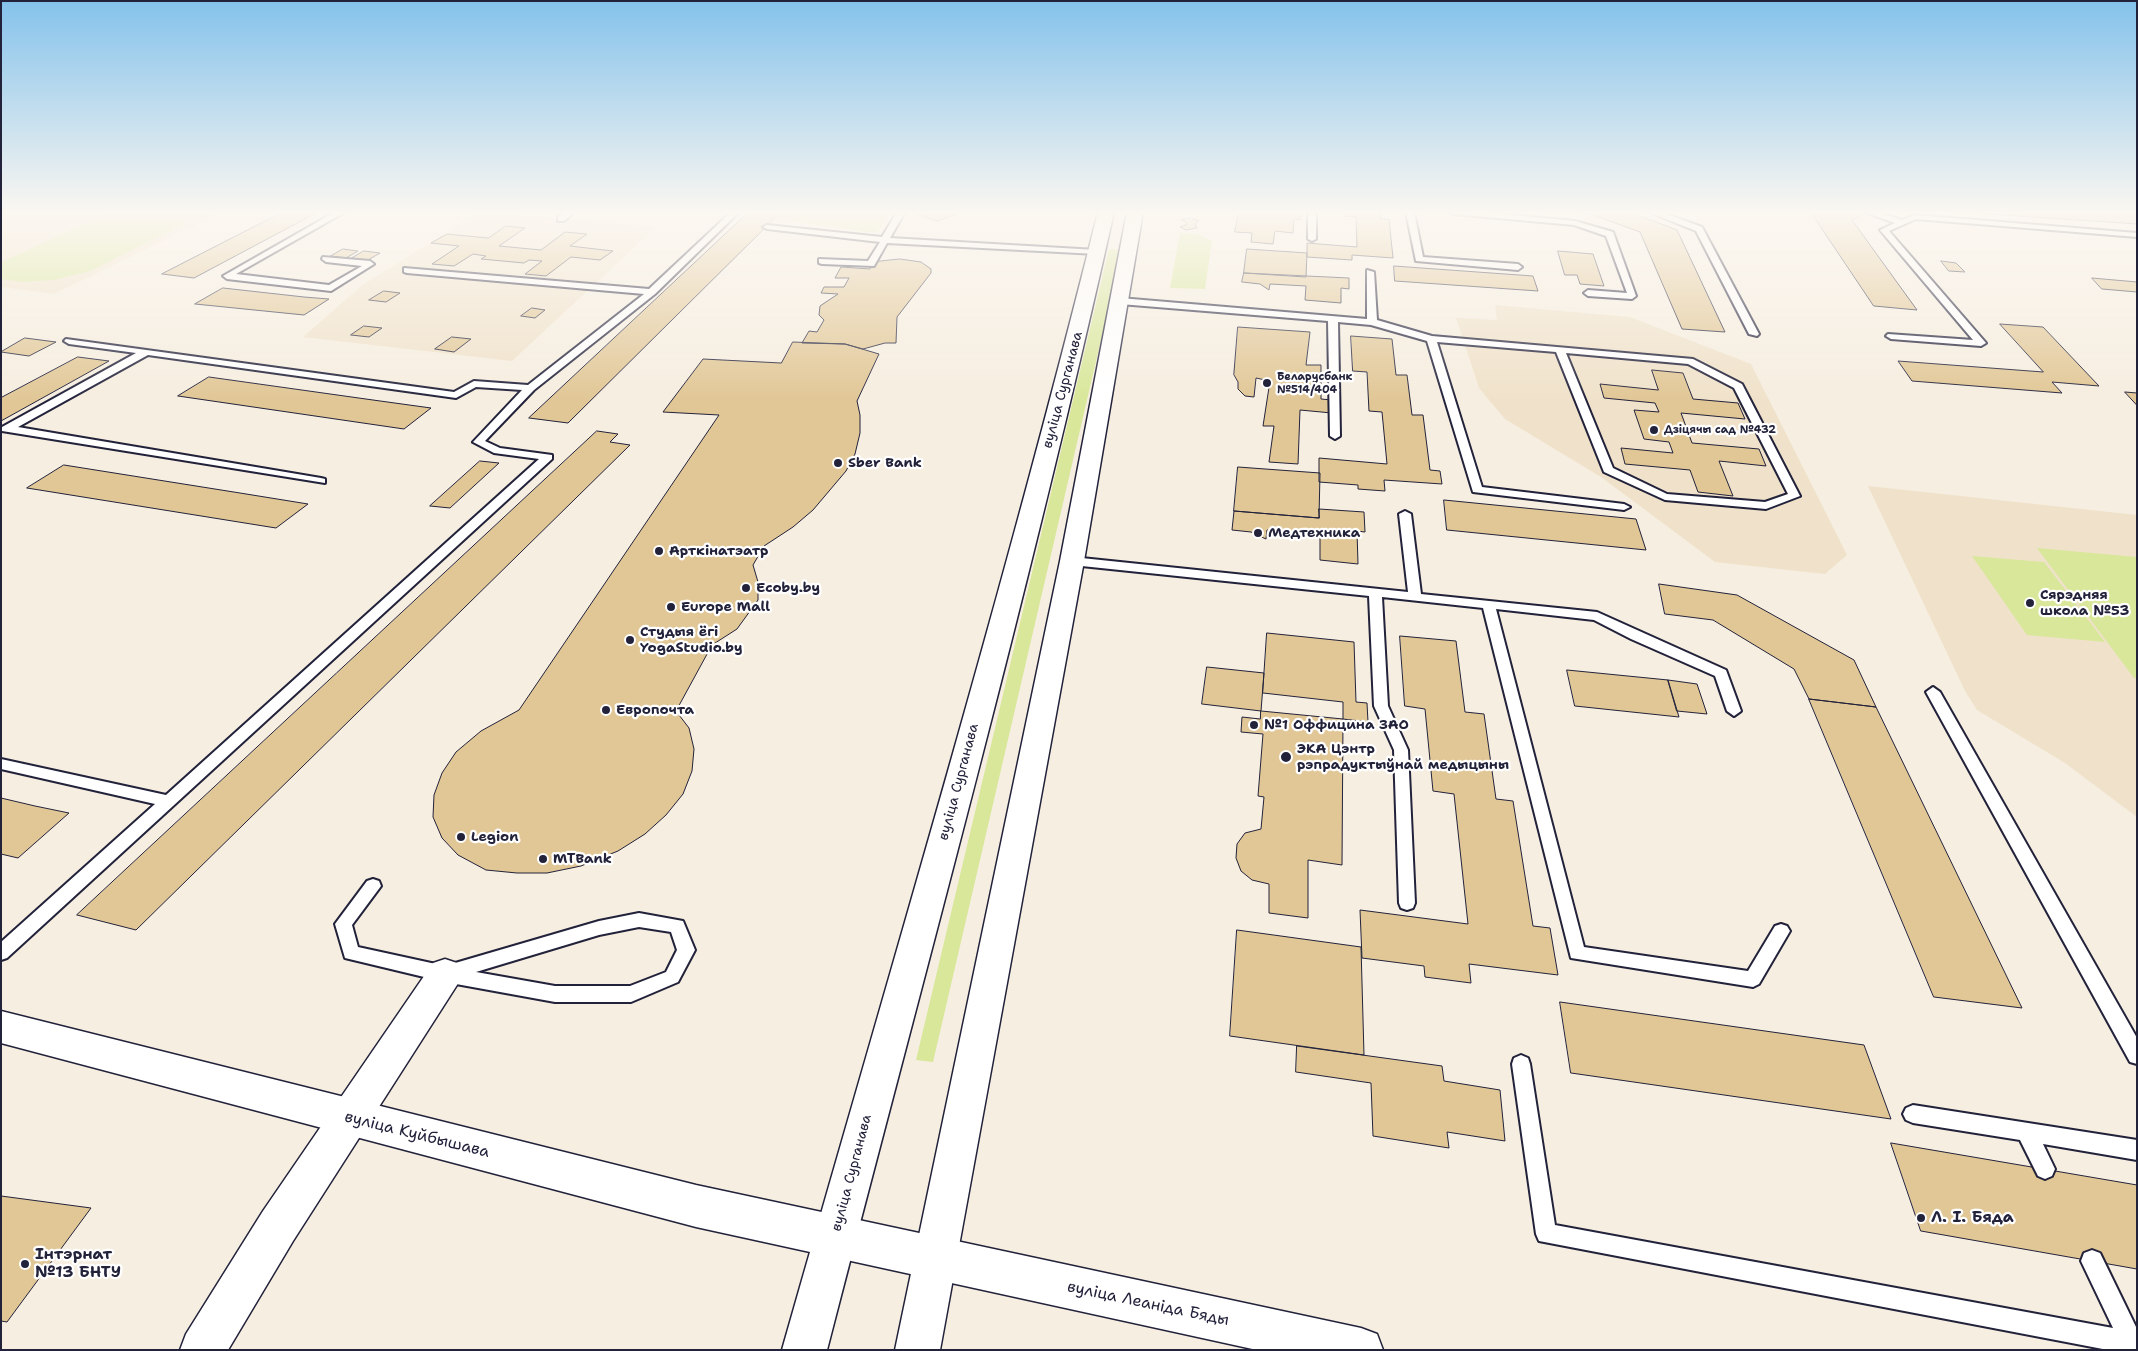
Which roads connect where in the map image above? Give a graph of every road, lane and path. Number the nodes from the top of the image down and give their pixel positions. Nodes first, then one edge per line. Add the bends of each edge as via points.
1 (229, 275) edge
2 (352, 275) edge
3 (463, 275) edge
4 (670, 275) edge
5 (1092, 275) edge
6 (1124, 275) edge
7 (1370, 275) edge
8 (1625, 275) edge
9 (1723, 275) edge
10 (1923, 275) edge
11 (652, 292) junction
12 (1588, 293) dead end
13 (1120, 301) junction
14 (1333, 318) junction
15 (1372, 322) junction
16 (1754, 334) dead end
17 (1891, 336) dead end
18 (1431, 339) junction
19 (69, 341) dead end
20 (1560, 350) junction
21 (144, 353) junction
22 (530, 388) junction
23 (5, 430) edge
24 (1335, 436) dead end
25 (321, 481) dead end
26 (1624, 507) dead end
27 (1405, 514) dead end
28 (1072, 561) junction
29 (1375, 593) junction
30 (1415, 597) junction
31 (1488, 604) junction
32 (1933, 692) dead end
33 (1734, 711) dead end
34 (1, 764) edge
35 (168, 801) junction
36 (373, 886) dead end
37 (1407, 903) dead end
38 (1782, 931) dead end
39 (1, 952) edge
40 (445, 974) junction
41 (1, 1027) edge
42 (2137, 1056) edge
43 (1522, 1064) dead end
44 (1913, 1114) dead end
45 (352, 1118) junction
46 (2026, 1132) junction
47 (2137, 1150) edge
48 (2045, 1169) dead end
49 (835, 1236) junction
50 (935, 1258) junction
51 (2092, 1261) dead end
52 (2134, 1347) edge
53 (202, 1350) edge
54 (804, 1350) edge
55 (917, 1350) edge
56 (1361, 1350) edge

1 - 2 lane via 331,288
3 - 11 lane
4 - 11 lane
5 - 49 main road, вуліца Сурганава via 985,685
6 - 13 main road
7 - 15 lane
8 - 12 lane via 1632,296
9 - 16 lane
10 - 17 lane via 1981,343
11 - 22 lane
13 - 14 lane
13 - 28 main road
14 - 15 lane
14 - 24 lane
15 - 18 lane
18 - 20 lane
18 - 26 lane via 1478,490
19 - 21 lane
20 - 20 lane via 1690,361 1738,386 1794,496 1766,506 1664,497 1608,470
21 - 22 lane via 456,395 474,384
21 - 23 lane
22 - 35 lane via 478,442 498,451 548,457
23 - 25 lane
27 - 30 lane
28 - 29 lane
28 - 50 main road
29 - 30 lane
29 - 37 lane via 1381,706 1401,750
30 - 31 lane
31 - 33 lane via 1597,616 1721,673
31 - 38 lane via 1577,953 1753,979
32 - 42 lane
34 - 35 lane
35 - 39 lane
36 - 40 lane via 343,924 351,953
40 - 40 lane via 555,994 631,994 672,977 686,950 677,926 639,920 599,928
40 - 45 main road
41 - 45 main road, вуліца Куйбышава
43 - 52 lane via 1546,1234
44 - 46 lane
45 - 49 main road, вуліца Куйбышава via 696,1206
45 - 53 main road via 278,1226
46 - 47 lane
46 - 48 lane
49 - 50 main road, вуліца Куйбышава
49 - 54 main road, вуліца Сурганава
50 - 55 main road
50 - 56 main road, вуліца Леаніда Бяды
51 - 52 lane

